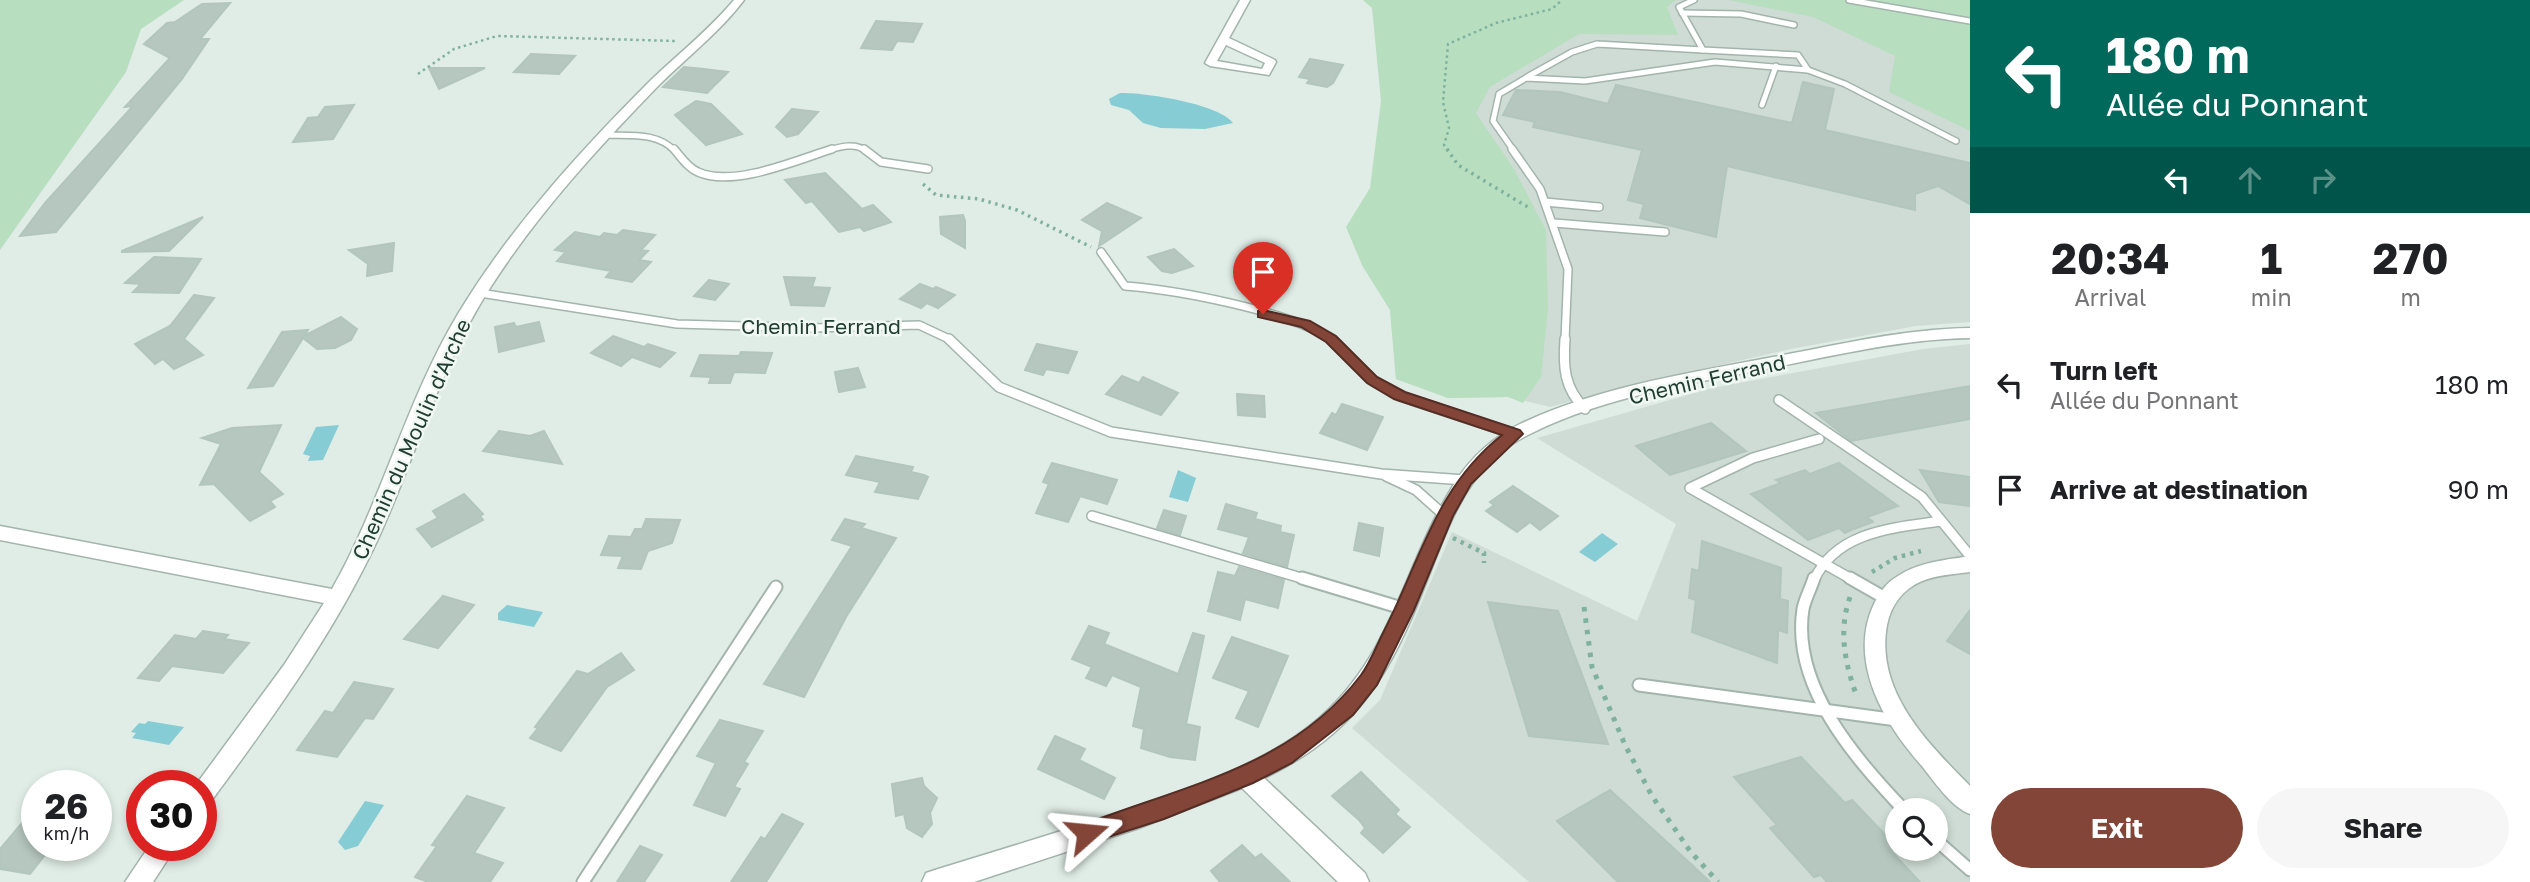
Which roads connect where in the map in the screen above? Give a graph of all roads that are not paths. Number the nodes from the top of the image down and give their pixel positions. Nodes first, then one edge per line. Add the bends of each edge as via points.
1 (739, 0) edge
2 (1245, 0) edge
3 (1694, 0) edge
4 (1849, 0) edge
5 (1682, 13) junction
6 (1970, 21) edge
7 (1794, 25) dead end
8 (1222, 39) junction
9 (1703, 50) junction
10 (1776, 66) junction
11 (1808, 70) junction
12 (1526, 78) junction
13 (1762, 105) dead end
14 (607, 135) junction
15 (1956, 142) dead end
16 (928, 169) road end
17 (1545, 202) junction
18 (1600, 208) dead end
19 (1554, 223) junction
20 (1665, 232) dead end
21 (1101, 252) road end
22 (480, 293) junction
23 (1970, 333) edge
24 (1779, 400) dead end
25 (1585, 409) junction
26 (1515, 434) junction
27 (1819, 439) dead end
28 (1381, 474) junction
29 (1465, 480) junction
30 (1093, 516) dead end
31 (1941, 521) junction
32 (1441, 524) junction
33 (0, 533) edge
34 (1970, 556) edge
35 (1823, 562) junction
36 (1970, 564) edge
37 (776, 587) dead end
38 (337, 598) junction
39 (1885, 598) junction
40 (1405, 610) junction
41 (1639, 685) dead end
42 (1828, 711) junction
43 (1899, 720) junction
44 (217, 774) edge
45 (1246, 776) junction
46 (1893, 798) edge
47 (1970, 803) edge
48 (1948, 851) edge
49 (153, 861) edge
50 (1970, 870) edge
51 (138, 882) edge
52 (583, 882) edge
53 (935, 882) edge
54 (1356, 882) edge

1 - 14 street, Chemin du Moulin d'Arche
2 - 8 street
3 - 5 lane via 1679,7
4 - 6 lane
5 - 7 lane via 1741,14
5 - 9 lane
8 - 8 street via 1210,63 1265,73 1271,62
9 - 11 lane via 1798,55
9 - 12 lane via 1597,44 1572,52
10 - 11 lane
10 - 12 lane via 1715,62 1586,82
10 - 13 lane
11 - 15 lane via 1845,84
12 - 17 lane via 1499,94 1493,121
14 - 16 lane via 666,142 696,172 712,177 734,176 843,146 860,147 881,162
14 - 22 street, Chemin du Moulin d'Arche via 542,206
17 - 18 lane
17 - 19 lane
19 - 20 lane
19 - 25 lane via 1568,269 1563,372
21 - 26 lane via 1125,286 1168,289 1305,324 1331,339 1372,380 1400,396
22 - 28 lane, Chemin Ferrand via 677,324 919,325 945,335 999,387 1111,432
22 - 38 street, Chemin du Moulin d'Arche via 439,366 368,538
23 - 25 street, Chemin Ferrand via 1871,344 1758,365
24 - 31 lane via 1922,497
25 - 26 street, Chemin Ferrand
26 - 29 street, Chemin Ferrand
27 - 35 lane via 1740,461 1690,488
28 - 29 lane, Chemin Ferrand
28 - 32 lane, Chemin Ferrand via 1416,490
29 - 32 street, Chemin Ferrand
30 - 40 lane
31 - 34 lane
31 - 35 lane via 1855,539
32 - 40 street, Chemin Ferrand
33 - 38 street
35 - 39 lane
35 - 42 lane via 1805,592 1802,623 1804,662
36 - 39 street via 1927,570 1901,583
37 - 52 lane
38 - 44 street, Chemin du Moulin d'Arche via 292,673
39 - 43 street via 1877,619 1879,676
40 - 45 street, Chemin Ferrand via 1370,679 1346,708 1285,756
41 - 42 lane
42 - 43 lane
42 - 46 lane via 1847,746
43 - 47 street
45 - 53 street, Chemin Ferrand via 1164,809
45 - 54 street
48 - 50 lane
49 - 51 street

